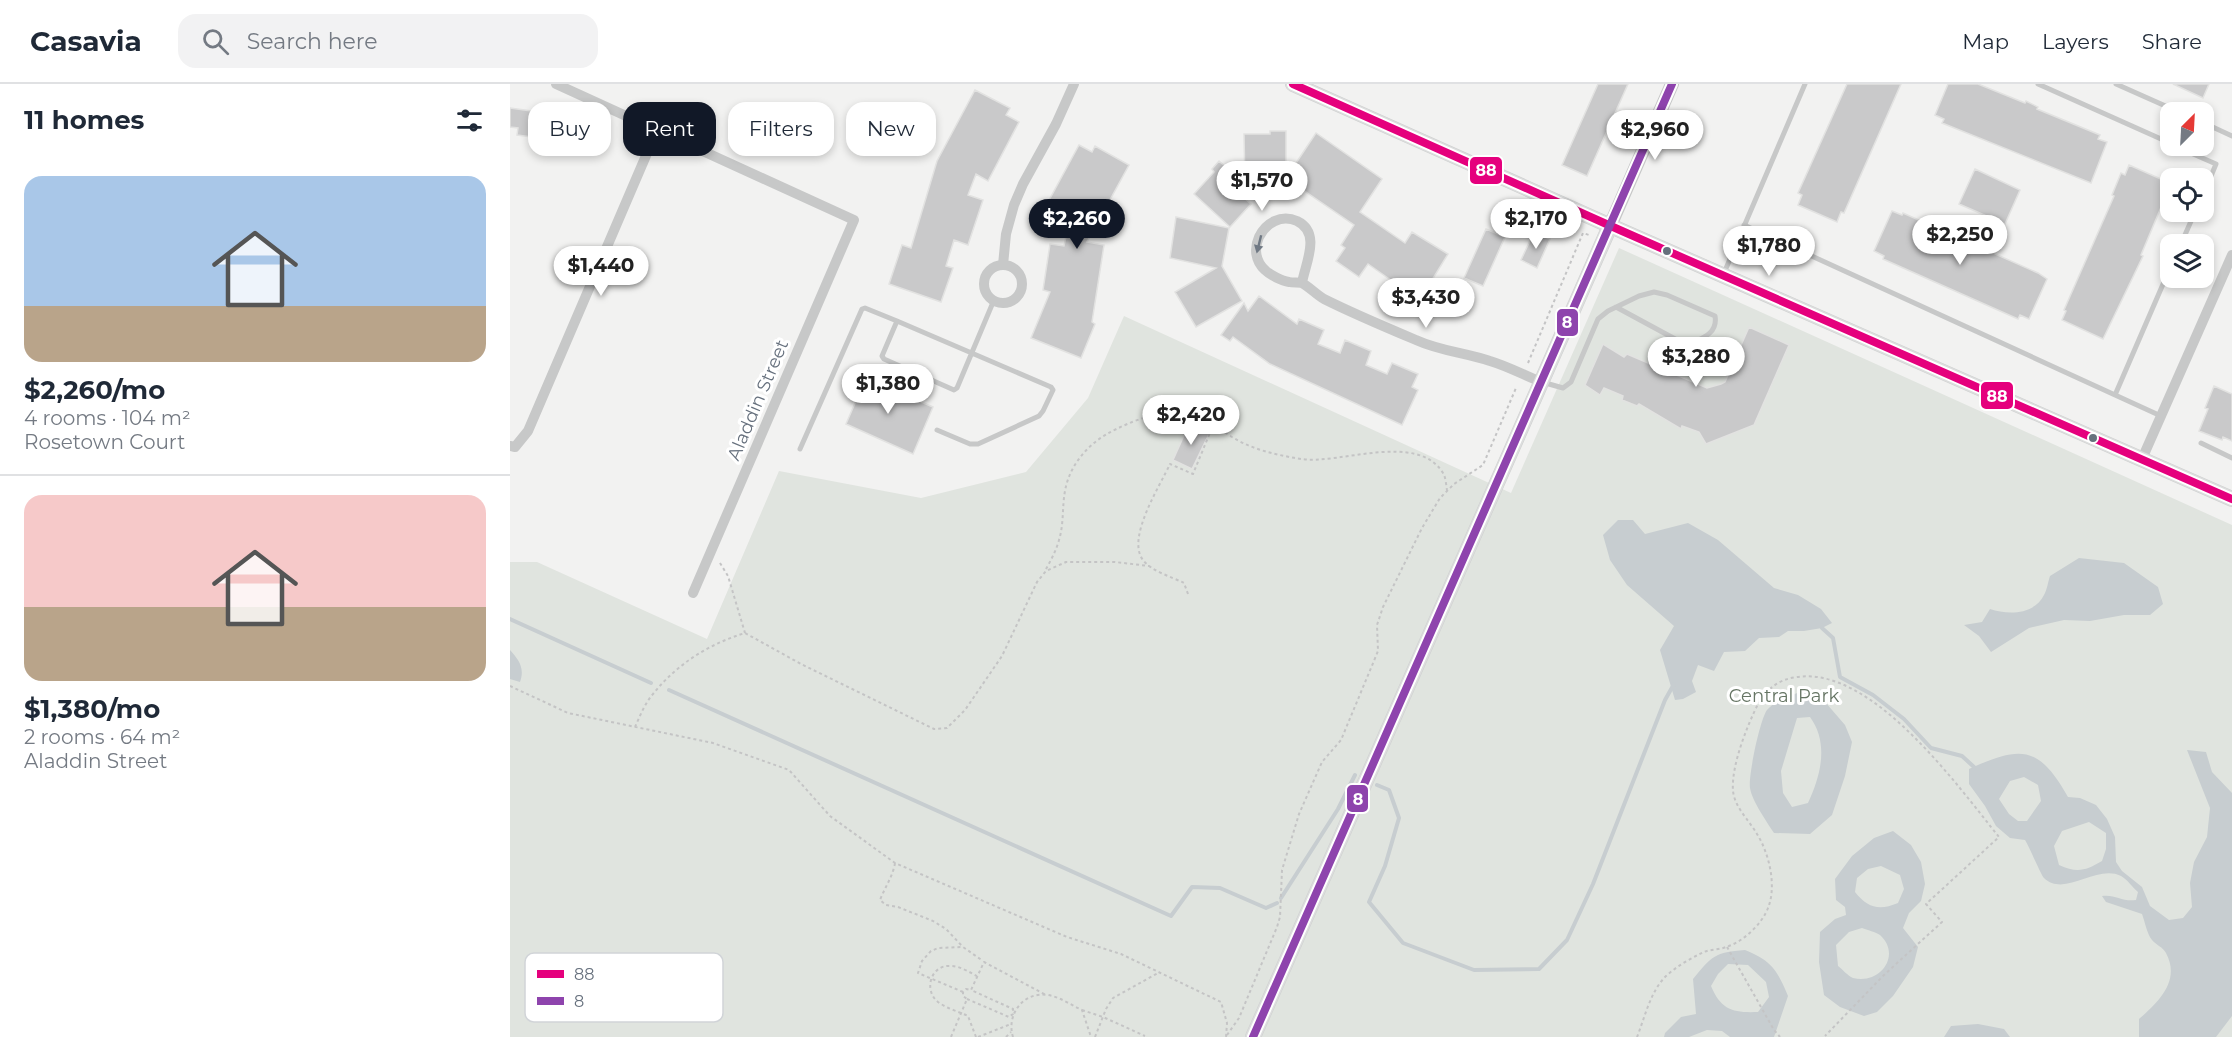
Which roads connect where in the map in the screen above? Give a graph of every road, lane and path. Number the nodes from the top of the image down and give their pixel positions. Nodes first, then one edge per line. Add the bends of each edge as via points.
1 (556, 84) edge
2 (1074, 84) edge
3 (1293, 84) edge
4 (1672, 84) edge
5 (1805, 84) edge
6 (2038, 84) edge
7 (2116, 84) edge
8 (2160, 103) edge
9 (623, 115) edge
10 (2214, 128) edge
11 (2232, 136) edge
12 (2160, 139) edge
13 (646, 156) edge
14 (714, 156) edge
15 (2198, 156) edge
16 (2214, 169) edge
17 (1744, 225) junction
18 (1610, 226) junction
19 (2231, 258) edge
20 (1003, 265) junction
21 (1723, 275) junction
22 (1302, 283) junction
23 (2161, 288) edge
24 (994, 300) junction
25 (1616, 307) junction
26 (897, 321) junction
27 (972, 352) junction
28 (1540, 382) junction
29 (1516, 388) dead end
30 (2115, 395) junction
31 (2161, 416) junction
32 (1214, 423) junction
33 (937, 430) dead end
34 (2200, 443) dead end
35 (513, 446) edge
36 (800, 449) dead end
37 (2232, 458) edge
38 (2142, 459) junction
39 (1448, 490) junction
40 (2232, 499) edge
41 (709, 556) junction
42 (1149, 566) junction
43 (1046, 571) junction
44 (693, 593) dead end
45 (1188, 594) dead end
46 (745, 633) junction
47 (510, 686) edge
48 (634, 727) junction
49 (895, 863) junction
50 (963, 947) junction
51 (1727, 947) junction
52 (984, 962) junction
53 (1158, 973) junction
54 (977, 976) junction
55 (932, 978) junction
56 (971, 990) junction
57 (963, 992) junction
58 (1046, 995) junction
59 (967, 999) junction
60 (1082, 1010) junction
61 (961, 1013) junction
62 (1013, 1014) junction
63 (1103, 1017) junction
64 (1011, 1024) junction
65 (1011, 1032) junction
66 (1145, 1036) edge
67 (951, 1037) edge
68 (977, 1037) edge
69 (1006, 1037) edge
70 (1013, 1037) edge
71 (1093, 1037) edge
72 (1226, 1037) edge
73 (1254, 1037) edge
74 (1637, 1037) edge
75 (1780, 1037) edge
76 (1825, 1037) edge

1 - 9 street
2 - 20 street via 1014,206
3 - 18 main road
4 - 18 street
5 - 17 lane
6 - 12 lane
7 - 8 lane
10 - 11 lane
13 - 35 street via 528,431
14 - 41 street, Aladdin Street via 854,220
15 - 16 lane via 2216,164
17 - 21 lane
17 - 30 lane
18 - 21 main road
18 - 28 main road
19 - 31 street
20 - 24 street via 994,267 985,278 986,291
20 - 24 street via 1018,271 1023,286 1015,299 1001,303
21 - 38 main road
22 -> 22 street via 1311,240 1298,222 1275,220 1259,238 1255,251 1259,262 1265,271 1286,282
22 - 28 street via 1323,298 1417,341 1491,361
23 - 30 lane
24 - 27 lane
25 - 25 lane via 1654,292 1715,316 1716,323 1710,335 1690,344
25 - 28 lane via 1598,319 1571,382 1563,388
26 - 27 lane
26 - 27 lane via 884,359 954,390
26 - 36 lane via 862,309
27 - 33 lane via 1053,390 1039,416 978,444
28 - 73 main road
29 - 39 path via 1483,465
30 - 31 lane
31 - 38 street
32 - 39 path via 1266,452 1304,459 1378,451 1408,453 1432,460 1444,474
32 - 42 path via 1193,474 1170,464 1152,502 1139,531 1137,548
32 - 43 path via 1195,414 1168,412 1137,419 1105,435 1086,451 1071,470 1059,540
34 - 37 lane
38 - 40 main road
39 - 72 path via 1422,528 1383,607 1377,626 1378,651 1341,740 1322,762 1299,814 1282,870 1277,927 1239,1018
41 - 44 street, Aladdin Street
41 - 46 path via 719,562 728,576
42 - 43 path via 1066,562
42 - 45 path via 1184,583
43 - 46 path via 1002,656 964,710 946,728 934,729
46 - 48 path via 706,648 676,669 652,695
47 - 48 path via 568,713
48 - 49 path via 713,743 789,770 830,816
49 - 50 path via 880,900 946,929
49 - 53 path via 1066,937 1121,954
50 - 52 path
50 - 55 path via 931,951 918,973
51 - 74 path via 1707,951 1665,978 1650,1001
51 - 75 path
51 - 76 path via 1746,936 1762,919 1772,894 1766,852 1733,790 1740,750 1755,711 1770,688 1790,678 1820,676 1857,690 1890,715 1943,768 1999,837 1926,904 1942,922
52 - 54 path
52 - 58 path
53 - 63 path via 1113,999
53 - 72 path via 1221,1002
54 - 55 path via 951,965 940,967
54 - 56 path
55 - 57 path
55 - 61 path via 930,993 938,1002
56 - 57 path
56 - 62 path via 1007,1006
57 - 59 path
58 - 60 path
58 - 62 path via 1020,1004
59 - 61 path
59 - 62 path via 1009,1017
60 - 63 path
60 - 71 path
61 - 67 path
61 - 68 path via 968,1016
62 - 64 path
63 - 66 path
63 - 71 path
64 - 65 path
64 - 68 path
65 - 69 path
65 - 70 path

